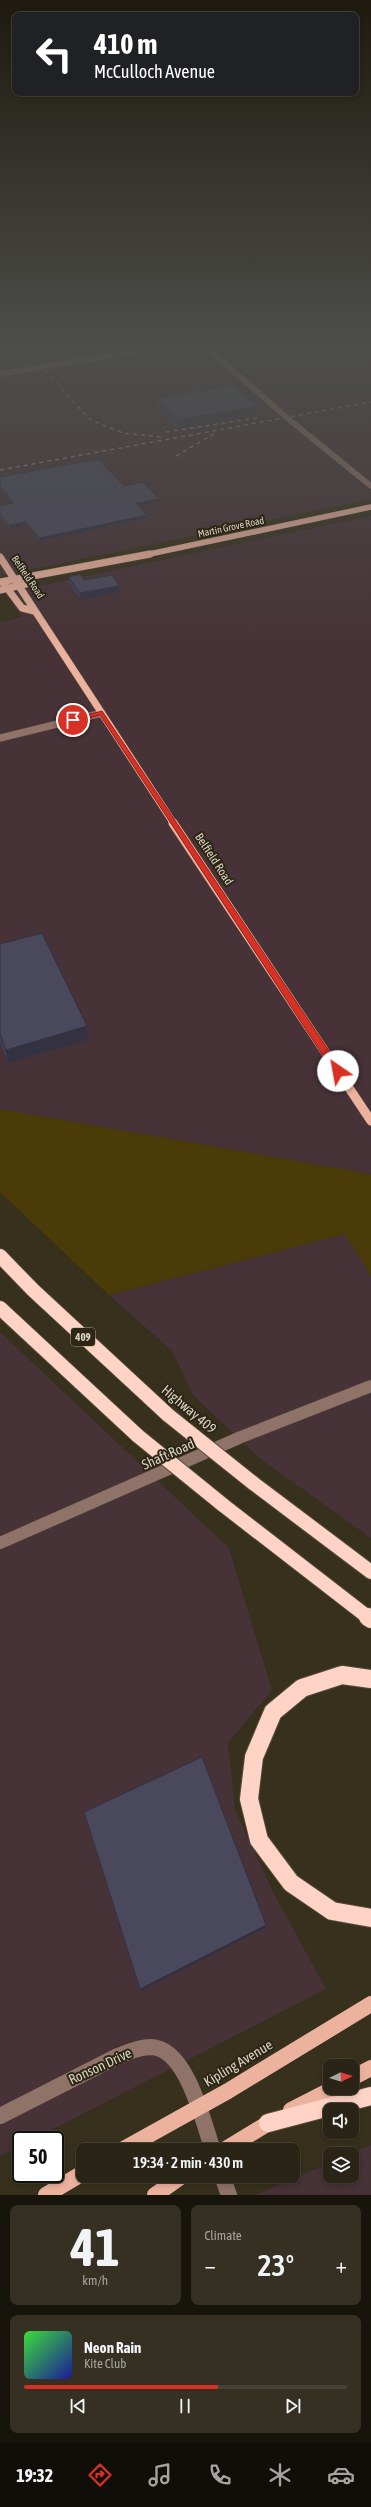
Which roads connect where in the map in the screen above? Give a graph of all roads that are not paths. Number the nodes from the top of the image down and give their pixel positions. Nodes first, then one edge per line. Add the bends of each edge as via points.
1 (325, 449) edge
2 (371, 486) edge
3 (371, 507) edge
4 (0, 557) edge
5 (94, 566) junction
6 (15, 579) junction
7 (1, 581) edge
8 (20, 586) junction
9 (3, 589) edge
10 (34, 611) junction
11 (102, 713) junction
12 (0, 738) edge
13 (371, 1121) edge
14 (0, 1256) edge
15 (0, 1308) edge
16 (371, 1386) edge
17 (0, 1543) edge
18 (371, 1572) edge
19 (371, 1619) edge
20 (371, 1679) edge
21 (371, 1918) edge
22 (371, 2004) edge
23 (371, 2068) edge
24 (359, 2074) edge
25 (323, 2094) edge
26 (371, 2096) edge
27 (198, 2107) junction
28 (0, 2116) edge
29 (268, 2123) junction
30 (134, 2143) edge
31 (211, 2143) edge
32 (235, 2143) edge
33 (76, 2177) edge
34 (172, 2183) edge
35 (225, 2183) edge
36 (46, 2195) edge
37 (155, 2195) edge
38 (229, 2195) edge

1 - 2 street
3 - 5 main road, Martin Grove Road
4 - 6 main road, Belfield Road
5 - 6 main road, Martin Grove Road
5 - 8 main road, Martin Grove Road via 87,572
6 - 7 main road, Martin Grove Road
6 - 8 main road, Belfield Road
7 - 9 main road, Belfield Road
8 - 9 main road, Martin Grove Road
8 - 10 main road, Belfield Road via 34,606
9 - 10 main road, Belfield Road via 22,608
10 - 11 main road, Belfield Road
11 - 12 street
11 - 13 main road, Belfield Road
14 - 18 highway, Highway 409 / 409, bridge via 168,1416
15 - 19 highway, bridge via 138,1436
16 - 17 street, Shaft Road via 242,1437
20 - 21 highway via 342,1675 302,1688 273,1712 254,1757 249,1799 259,1840 291,1884 332,1911
22 - 27 main road, Kipling Avenue
23 - 24 main road
25 - 29 main road
26 - 29 highway
27 - 28 street, Ronson Drive via 188,2079 173,2056 152,2047 118,2056
27 - 30 main road, Kipling Avenue
27 - 31 street, Ronson Drive
29 - 32 main road
33 - 36 main road
34 - 37 main road
35 - 38 street

